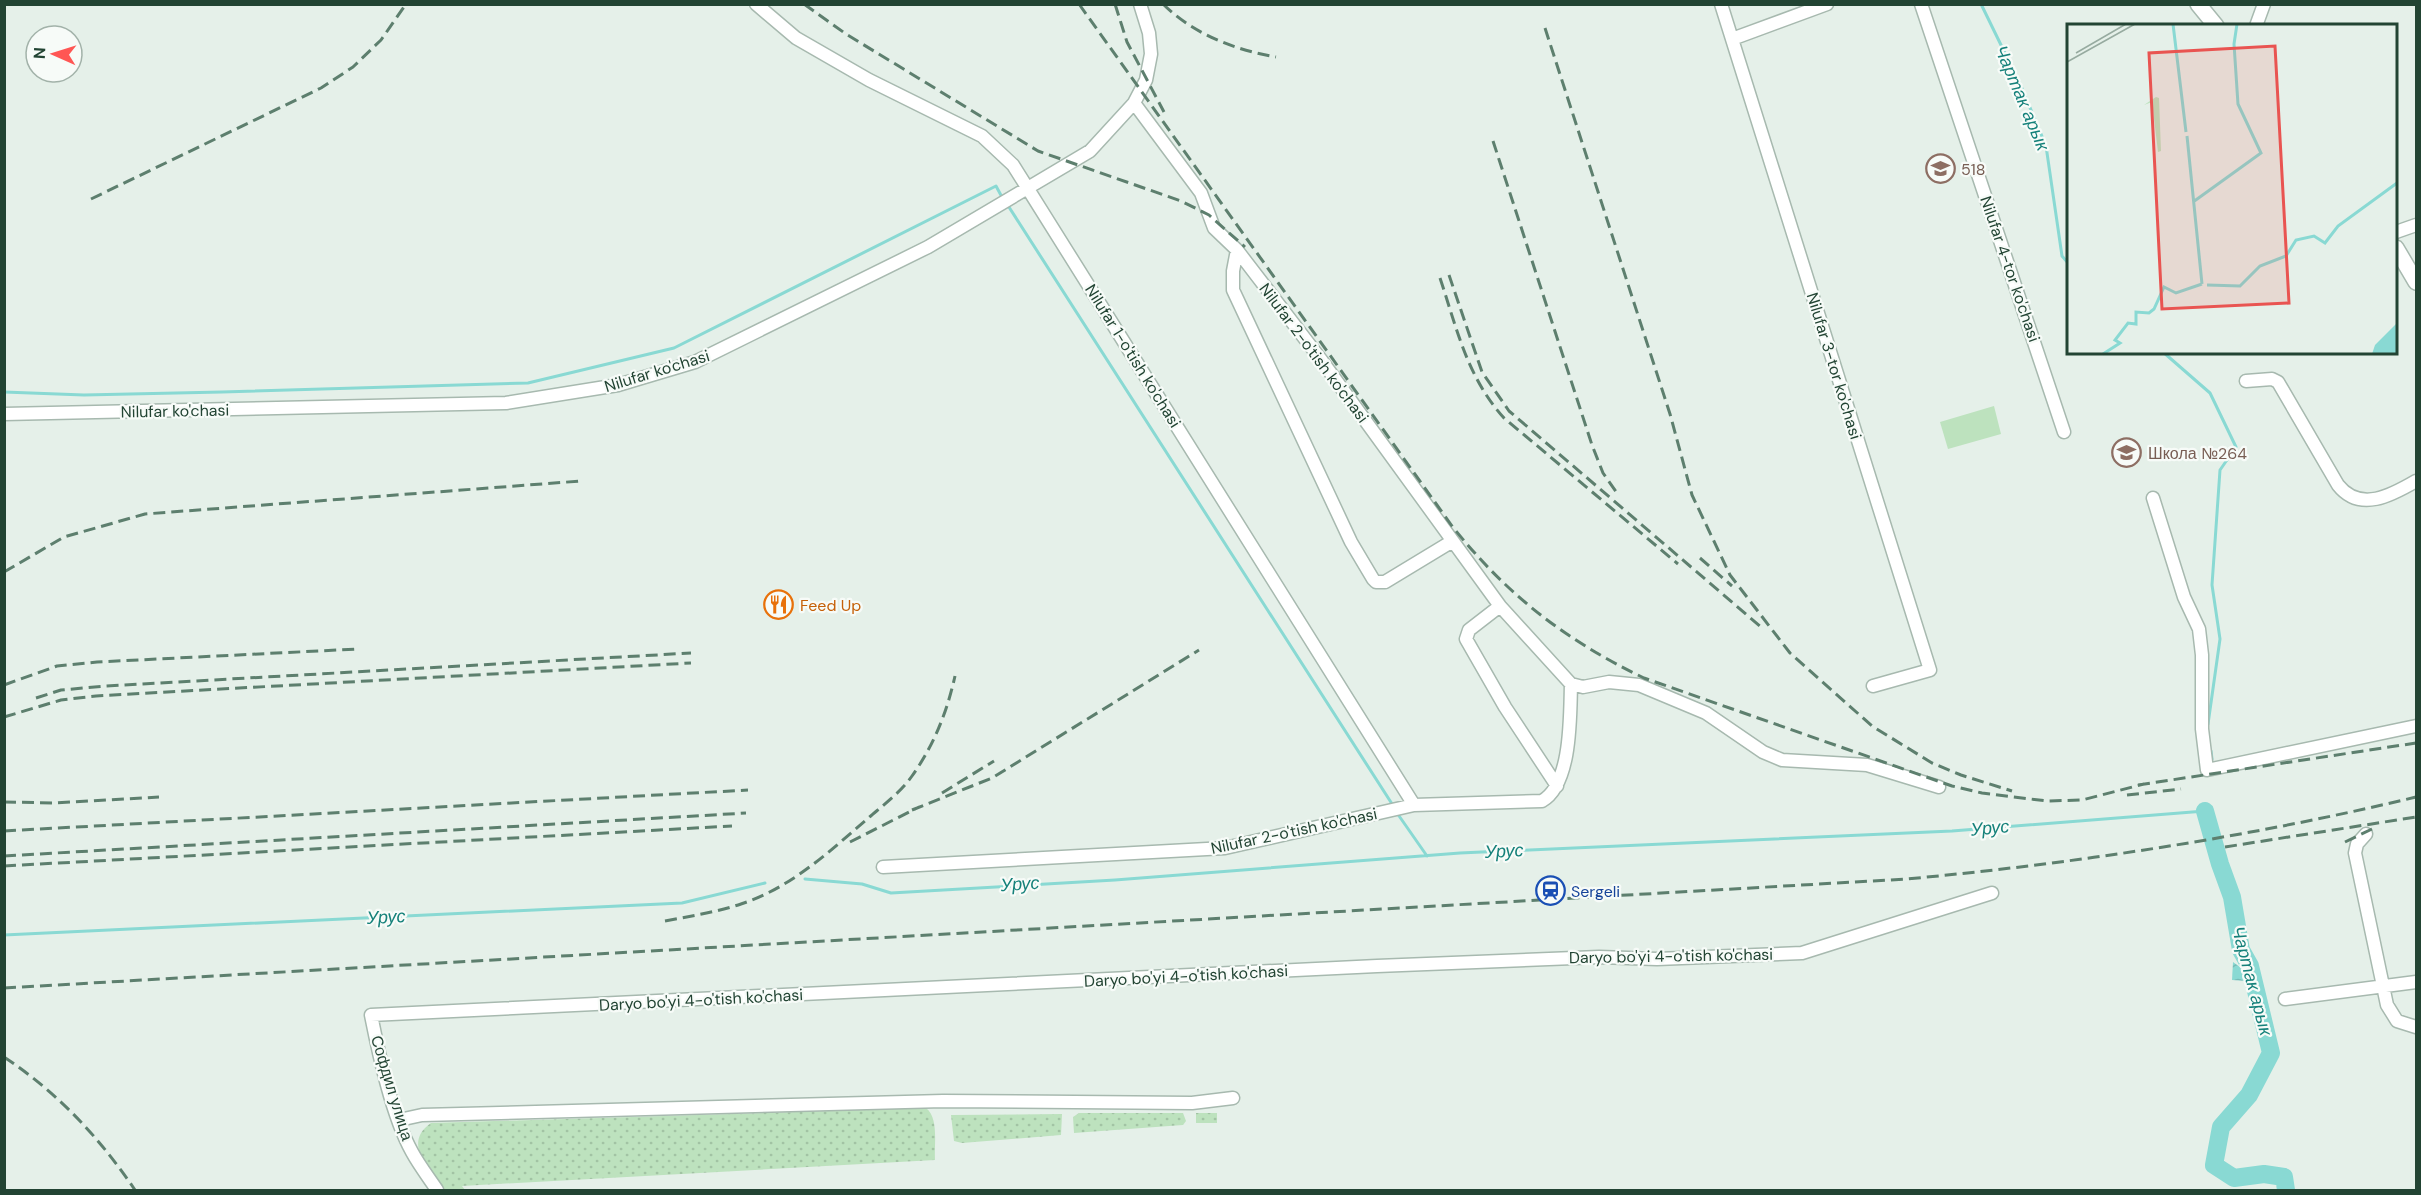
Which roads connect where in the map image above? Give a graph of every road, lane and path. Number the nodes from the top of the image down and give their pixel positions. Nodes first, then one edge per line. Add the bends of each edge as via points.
1 (756, 4) edge
2 (1140, 4) edge
3 (1720, 4) edge
4 (1827, 4) edge
5 (1921, 4) edge
6 (2198, 4) edge
7 (2264, 4) edge
8 (2214, 24) edge
9 (2257, 24) edge
10 (1732, 39) junction
11 (1134, 103) junction
12 (1029, 189) junction
13 (2416, 225) edge
14 (2397, 232) edge
15 (1237, 250) junction
16 (2397, 250) edge
17 (2416, 282) edge
18 (2246, 381) dead end
19 (4, 414) edge
20 (2064, 432) dead end
21 (2416, 481) edge
22 (2153, 498) dead end
23 (1451, 542) junction
24 (1500, 606) junction
25 (1570, 684) junction
26 (1873, 686) dead end
27 (2416, 726) edge
28 (1557, 786) junction
29 (1939, 787) dead end
30 (1414, 805) junction
31 (2366, 834) dead end
32 (883, 867) dead end
33 (1992, 893) dead end
34 (2416, 982) edge
35 (2382, 986) junction
36 (2285, 999) dead end
37 (371, 1015) joint
38 (2416, 1027) edge
39 (1233, 1098) dead end
40 (399, 1120) junction
41 (437, 1191) edge

1 - 12 street, Nilufar 1-o'tish ko'chasi via 805,43 982,136 1013,165
2 - 11 street, Nilufar ko'chasi via 1151,54 1146,80
3 - 10 street, Nilufar 3-tor ko'chasi
4 - 10 street
5 - 20 street, Nilufar 4-tor ko'chasi
6 - 8 street
7 - 9 street
10 - 26 street, Nilufar 3-tor ko'chasi via 1930,670
11 - 12 street, Nilufar ko'chasi via 1090,151
11 - 15 street, Nilufar 2-o'tish ko'chasi via 1201,193 1214,228
12 - 19 street, Nilufar ko'chasi via 928,247 695,362 618,385 506,403
12 - 30 street, Nilufar 1-o'tish ko'chasi
13 - 14 street
15 - 23 street, Nilufar 2-o'tish ko'chasi
15 - 23 street via 1233,290 1351,542 1373,579 1385,582
16 - 17 street
18 - 21 street via 2278,382 2338,485 2348,495 2378,501
22 - 27 street via 2184,597 2199,629 2207,770
23 - 24 street, Nilufar 2-o'tish ko'chasi
24 - 25 street, Nilufar 2-o'tish ko'chasi
24 - 28 street via 1469,630 1466,639
25 - 28 street via 1570,732
25 - 29 street via 1639,685 1706,713 1763,752 1782,760 1867,765
28 - 30 street, Nilufar 2-o'tish ko'chasi via 1542,801
30 - 32 street, Nilufar 2-o'tish ko'chasi via 1225,848
31 - 35 street via 2355,853
33 - 37 street, Daryo bo'yi 4-o'tish ko'chasi via 1802,953 1377,966
34 - 35 street
35 - 36 street
35 - 38 street via 2397,1021
37 - 40 street, Софдил улица
39 - 40 street via 1192,1103 943,1101 505,1112 422,1115
40 - 41 street, Софдил улица via 411,1150

